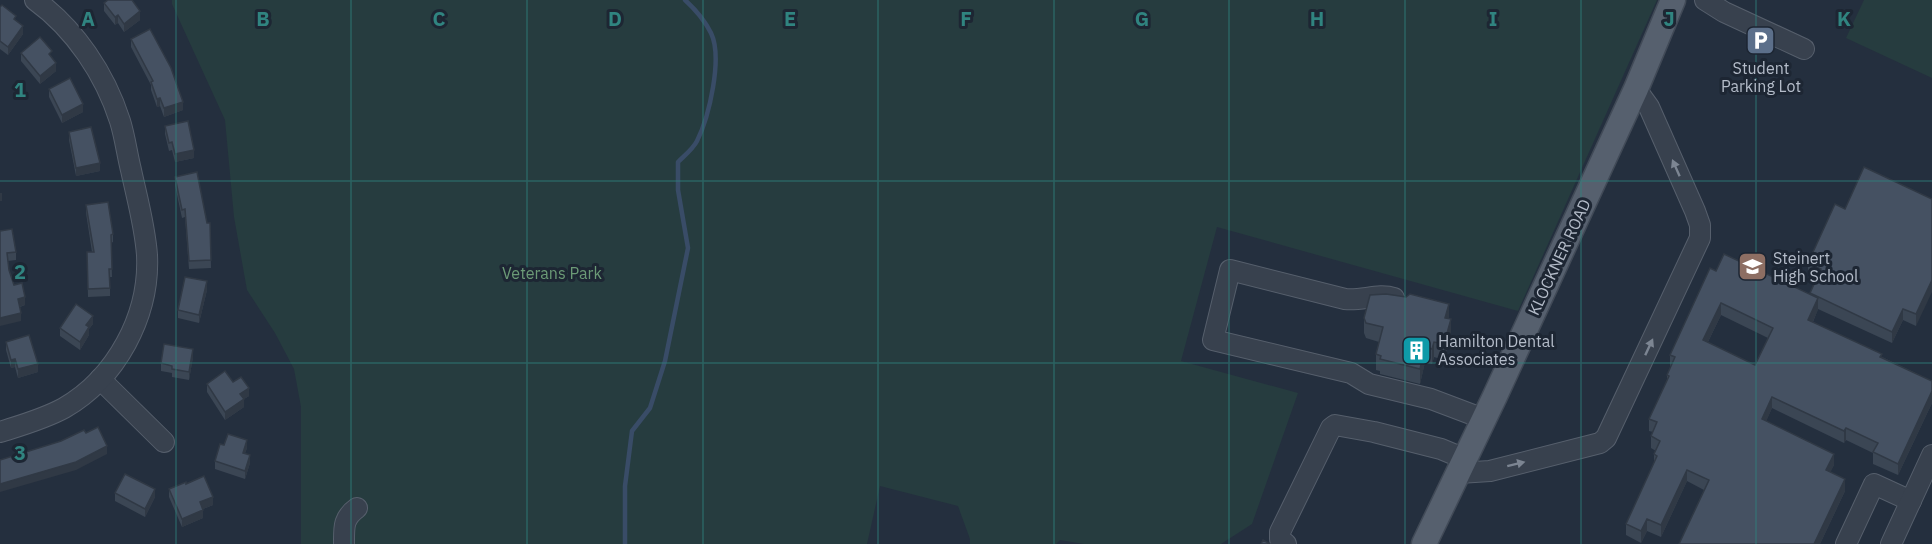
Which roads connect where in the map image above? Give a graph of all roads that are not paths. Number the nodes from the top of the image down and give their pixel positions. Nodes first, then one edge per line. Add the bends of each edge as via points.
1 (35, 0) edge
2 (1673, 0) edge
3 (1705, 0) edge
4 (1804, 49) dead end
5 (1636, 89) junction
6 (1403, 300) edge
7 (100, 379) junction
8 (1484, 419) junction
9 (0, 432) edge
10 (164, 442) dead end
11 (1932, 455) edge
12 (1462, 466) junction
13 (1911, 501) junction
14 (357, 508) dead end
15 (344, 544) edge
16 (1286, 544) edge
17 (1424, 544) edge
18 (1846, 544) edge
19 (1891, 544) edge

1 - 7 street via 78,42 110,94 121,122 144,232 146,283 140,312 130,336
2 - 5 main road, KLOCKNER ROAD
3 - 4 street
5 - 8 main road, KLOCKNER ROAD
12 -> 5 street via 1490,471 1600,443 1606,438 1700,238 1695,211 1649,107
6 - 8 street via 1384,296 1345,299 1230,270 1213,340 1351,373 1369,384 1431,399
7 - 9 street via 65,407
7 - 10 street
8 - 12 main road, KLOCKNER ROAD
11 - 13 street
12 - 16 street via 1441,449 1335,425 1280,532 1280,539
12 - 17 main road, KLOCKNER ROAD
13 - 18 street via 1874,484
13 - 19 street
14 - 15 street via 344,525

